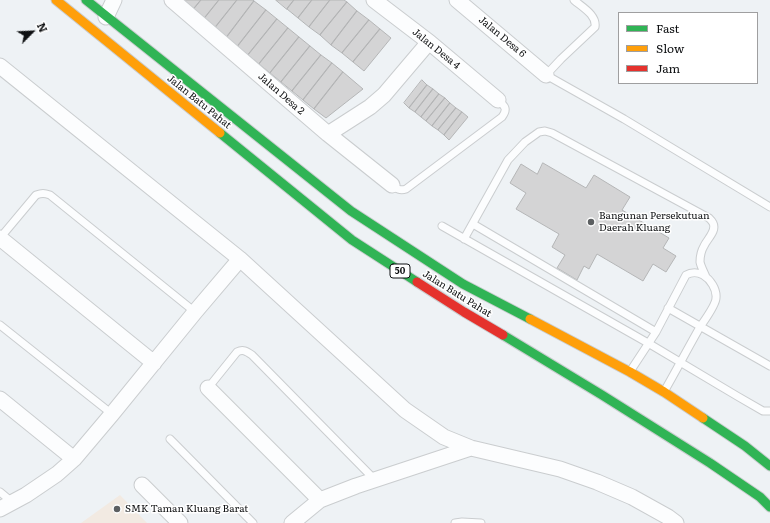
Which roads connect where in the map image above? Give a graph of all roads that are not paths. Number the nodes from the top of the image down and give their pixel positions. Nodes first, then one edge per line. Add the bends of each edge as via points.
1 (56, 0) edge
2 (86, 0) edge
3 (92, 0) edge
4 (114, 0) edge
5 (172, 0) edge
6 (374, 0) edge
7 (457, 0) edge
8 (574, 0) edge
9 (101, 13) junction
10 (429, 42) junction
11 (0, 66) edge
12 (546, 75) junction
13 (498, 100) joint
14 (328, 134) junction
15 (392, 185) joint
16 (770, 207) edge
17 (473, 224) junction
18 (442, 226) dead end
19 (0, 238) edge
20 (464, 239) junction
21 (240, 259) junction
22 (706, 276) junction
23 (668, 308) junction
24 (195, 312) junction
25 (0, 325) edge
26 (700, 326) junction
27 (656, 332) junction
28 (648, 343) junction
29 (680, 362) junction
30 (154, 363) junction
31 (770, 366) edge
32 (630, 372) junction
33 (208, 388) joint
34 (664, 392) junction
35 (602, 395) junction
36 (0, 399) edge
37 (770, 411) edge
38 (112, 414) junction
39 (650, 414) dead end
40 (170, 439) dead end
41 (744, 446) junction
42 (471, 448) junction
43 (770, 454) edge
44 (74, 459) junction
45 (770, 466) edge
46 (375, 480) junction
47 (142, 485) dead end
48 (0, 492) edge
49 (320, 500) junction
50 (6, 506) edge
51 (770, 507) edge
52 (180, 523) edge
53 (253, 523) edge
54 (292, 523) edge
55 (455, 523) edge
56 (481, 523) edge
57 (676, 523) edge

1 - 35 highway, Jalan Batu Pahat / 50 via 352,240 464,312
2 - 9 highway, Jalan Batu Pahat / 50
3 - 9 highway
4 - 9 street
5 - 14 street, Jalan Desa 2
6 - 10 street, Jalan Desa 4
7 - 12 street, Jalan Desa 6
8 - 12 lane via 593,17 595,27
9 - 32 highway, Jalan Batu Pahat / 50 via 351,212 463,284
10 - 13 street, Jalan Desa 4
10 - 14 street via 384,95
11 - 21 street
12 - 16 lane
13 - 15 lane via 505,108 502,117 406,189 399,190
14 - 15 street, Jalan Desa 2
17 - 20 lane
17 - 22 lane via 508,160 525,142 539,132 545,131 709,218 714,228 704,245 700,260
17 - 27 lane
18 - 20 lane
19 - 24 lane via 36,195 45,193
19 - 30 street
20 - 28 lane
21 - 24 street
21 - 42 street via 405,410 444,436
22 - 23 lane via 701,273 686,275
22 - 26 lane via 714,288 716,298
23 - 26 lane
23 - 27 lane
24 - 30 street
25 - 38 lane
26 - 29 lane
26 - 31 lane
27 - 28 lane
28 - 29 lane
28 - 32 lane
29 - 34 lane
29 - 37 lane via 763,411
30 - 38 street
32 - 34 highway, Jalan Batu Pahat / 50
33 - 46 lane via 237,352 245,351 252,355
33 - 49 street
34 - 41 highway, Jalan Batu Pahat / 50
35 - 39 highway
35 - 51 highway, Jalan Batu Pahat / 50 via 710,463
36 - 44 street
38 - 44 street
40 - 53 lane
41 - 43 highway
41 - 45 highway, Jalan Batu Pahat / 50
42 - 46 street
42 - 57 street via 560,469 597,482
44 - 50 street via 26,496
46 - 49 street
47 - 52 street
48 - 50 lane
49 - 54 street
55 - 56 lane

